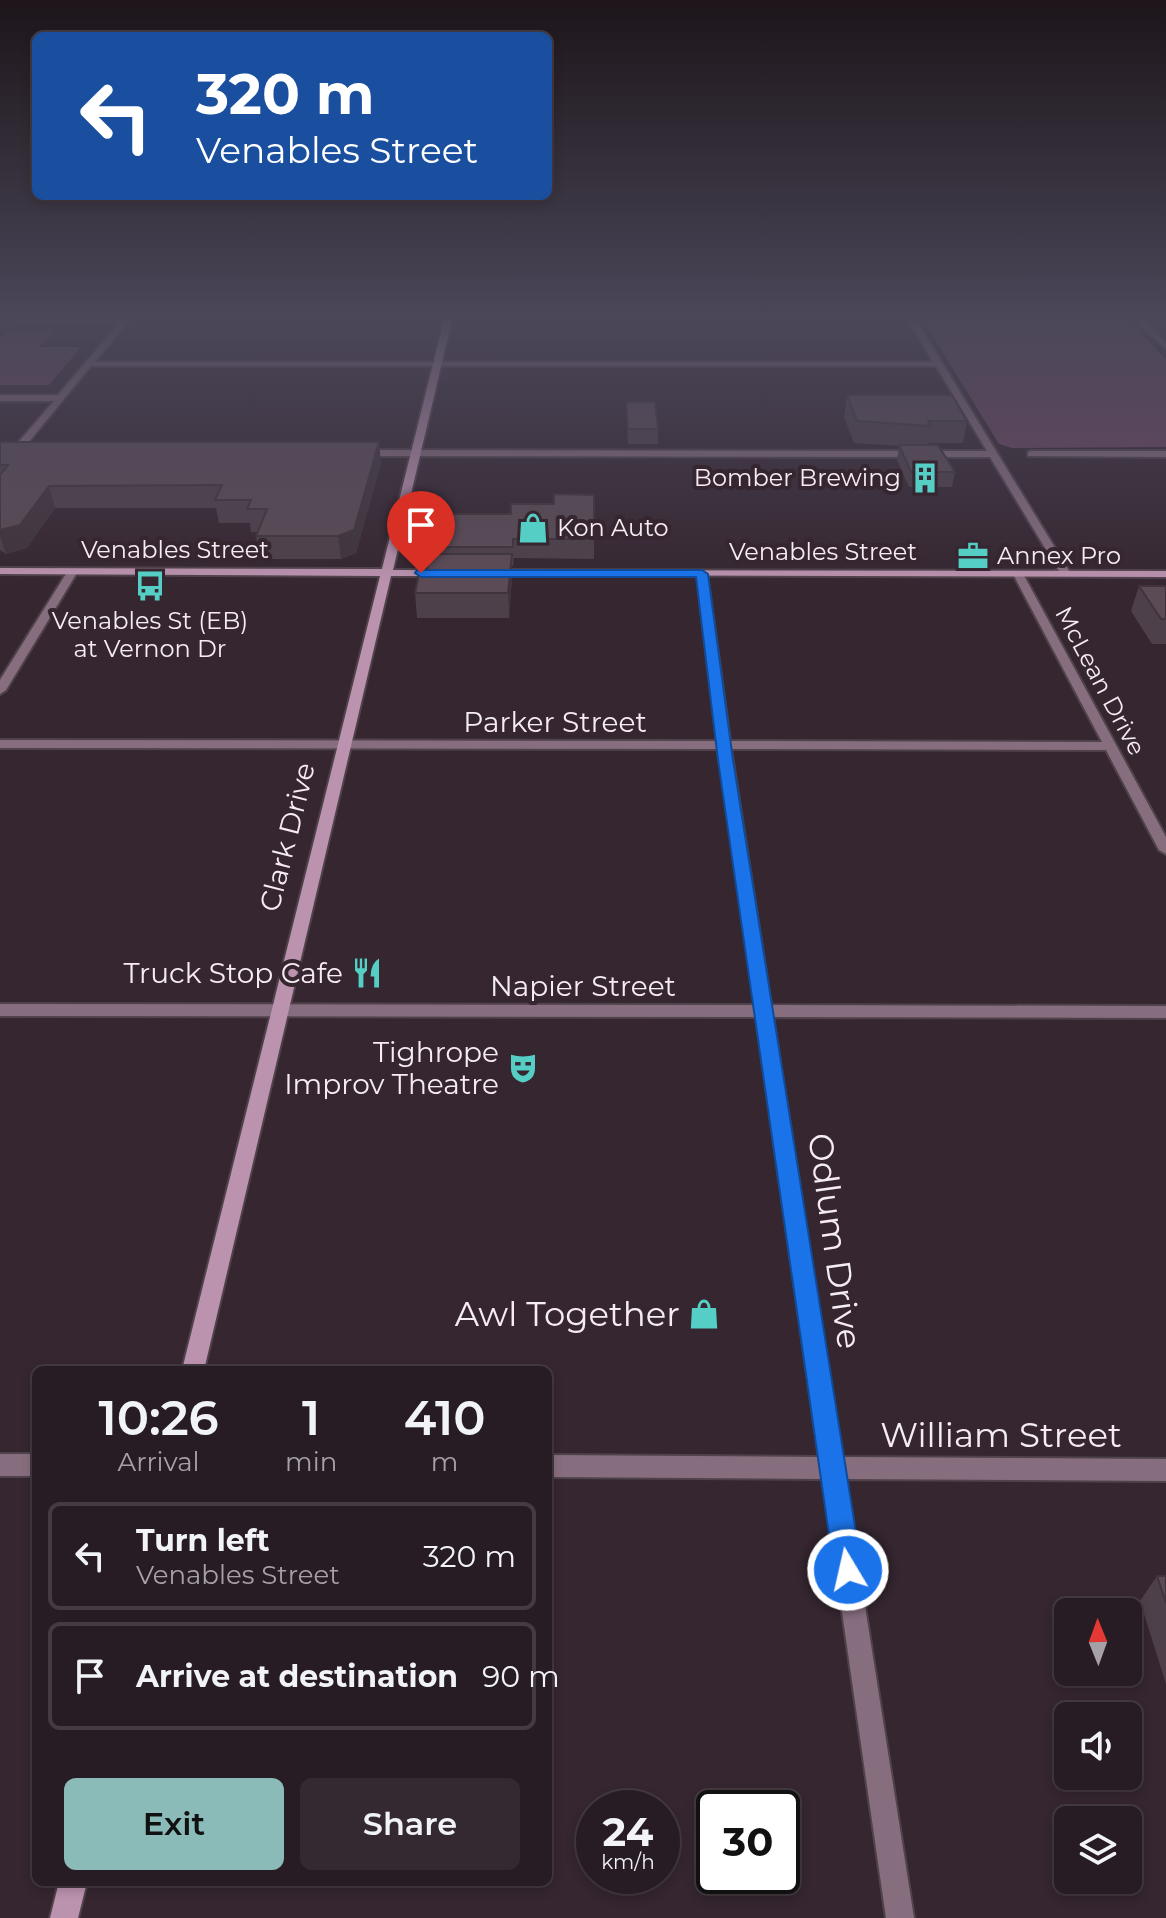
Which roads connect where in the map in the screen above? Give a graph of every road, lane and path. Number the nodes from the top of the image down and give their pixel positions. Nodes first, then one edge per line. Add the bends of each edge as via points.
1 (52, 410) edge
2 (426, 410) edge
3 (966, 410) edge
4 (39, 452) edge
5 (346, 453) edge
6 (415, 453) junction
7 (992, 454) junction
8 (1031, 454) dead end
9 (1166, 454) edge
10 (0, 571) edge
11 (73, 571) junction
12 (384, 573) junction
13 (449, 573) edge
14 (481, 573) edge
15 (702, 574) junction
16 (1018, 574) junction
17 (1066, 574) junction
18 (1166, 574) edge
19 (0, 690) edge
20 (0, 744) edge
21 (342, 745) junction
22 (724, 746) junction
23 (1110, 746) junction
24 (1166, 850) edge
25 (0, 1010) edge
26 (278, 1011) junction
27 (1166, 1012) edge
28 (765, 1013) junction
29 (194, 1366) edge
30 (0, 1465) edge
31 (32, 1465) edge
32 (552, 1466) edge
33 (832, 1468) junction
34 (1166, 1470) edge
35 (72, 1886) edge
36 (64, 1918) edge
37 (900, 1918) edge

1 - 4 street via 21,445
2 - 6 main road, Clark Drive
3 - 7 street, McLean Drive
5 - 6 street
6 - 7 street
6 - 12 main road, Clark Drive
7 - 17 street, McLean Drive
8 - 9 street
10 - 11 main road, Venables Street
11 - 12 main road, Venables Street
11 - 19 street
12 - 13 main road, Venables Street
12 - 21 main road, Clark Drive
14 - 15 main road, Venables Street
15 - 16 main road, Venables Street
15 - 22 street, Odlum Drive
16 - 17 main road, Venables Street
16 - 23 street, McLean Drive
17 - 18 main road, Venables Street
20 - 21 street, Parker Street
21 - 22 street, Parker Street
21 - 26 main road, Clark Drive
22 - 23 street, Parker Street
22 - 28 street, Odlum Drive
23 - 24 street, McLean Drive
25 - 26 street, Napier Street
26 - 28 street, Napier Street
26 - 29 main road, Clark Drive
27 - 28 street, Napier Street
28 - 33 street, Odlum Drive
30 - 31 street
32 - 33 street, William Street
33 - 34 street, William Street
33 - 37 street, Odlum Drive
35 - 36 main road

